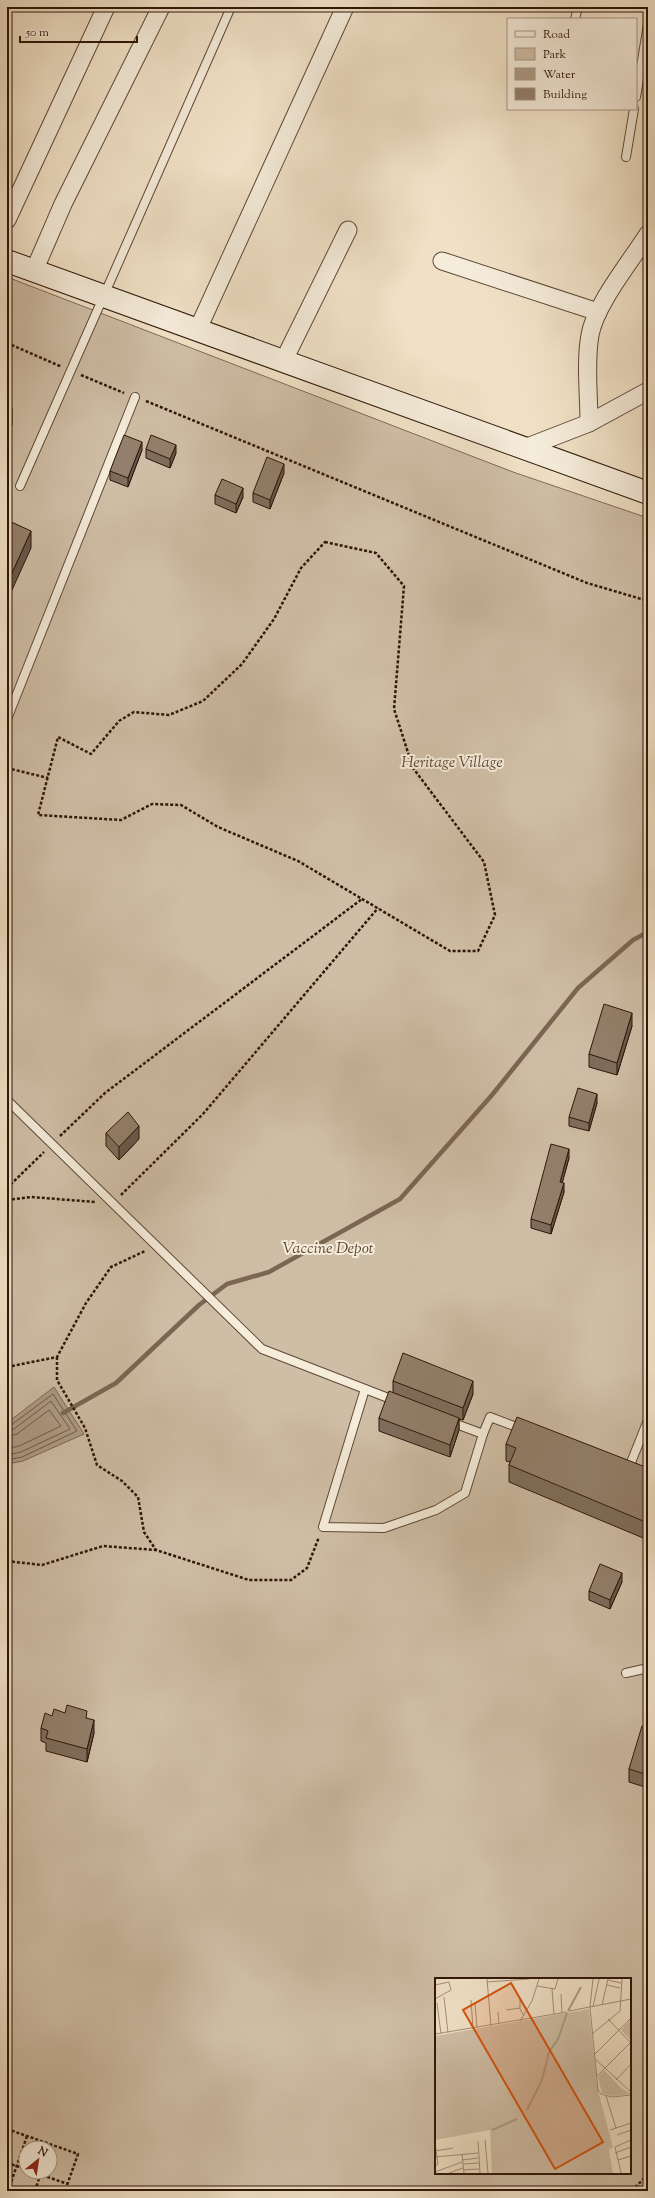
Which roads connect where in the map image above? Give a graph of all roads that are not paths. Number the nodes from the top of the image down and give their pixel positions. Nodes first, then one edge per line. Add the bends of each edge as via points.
1 (106, 7) edge
2 (161, 7) edge
3 (231, 7) edge
4 (346, 7) edge
5 (578, 7) edge
6 (576, 18) edge
7 (648, 24) edge
8 (637, 91) edge
9 (634, 110) edge
10 (626, 157) dead end
11 (7, 220) edge
12 (348, 230) dead end
13 (648, 234) edge
14 (7, 261) edge
15 (442, 261) dead end
16 (34, 271) junction
17 (105, 297) junction
18 (598, 312) junction
19 (197, 331) junction
20 (283, 362) junction
21 (648, 391) edge
22 (135, 397) road end
23 (589, 423) junction
24 (522, 449) junction
25 (20, 486) dead end
26 (648, 493) edge
27 (7, 719) edge
28 (7, 1100) edge
29 (365, 1389) junction
30 (402, 1403) edge
31 (439, 1417) edge
32 (648, 1420) edge
33 (533, 1433) edge
34 (483, 1434) junction
35 (621, 1467) edge
36 (648, 1668) edge
37 (626, 1674) dead end

1 - 11 street
2 - 16 street via 63,204
3 - 17 lane
4 - 19 street
5 - 6 lane
7 - 8 lane
9 - 10 lane
12 - 20 street
13 - 18 street
14 - 16 street
15 - 18 street
16 - 17 street
17 - 19 street
17 - 25 lane
18 - 23 street via 590,334
19 - 20 street
20 - 24 street
21 - 23 street
22 - 27 lane
23 - 24 street
24 - 26 street
28 - 29 lane via 262,1349
29 - 30 lane
29 - 34 lane via 323,1527 384,1528 436,1510 465,1493
31 - 34 lane
32 - 35 lane via 628,1470
33 - 34 lane via 490,1416
36 - 37 lane

